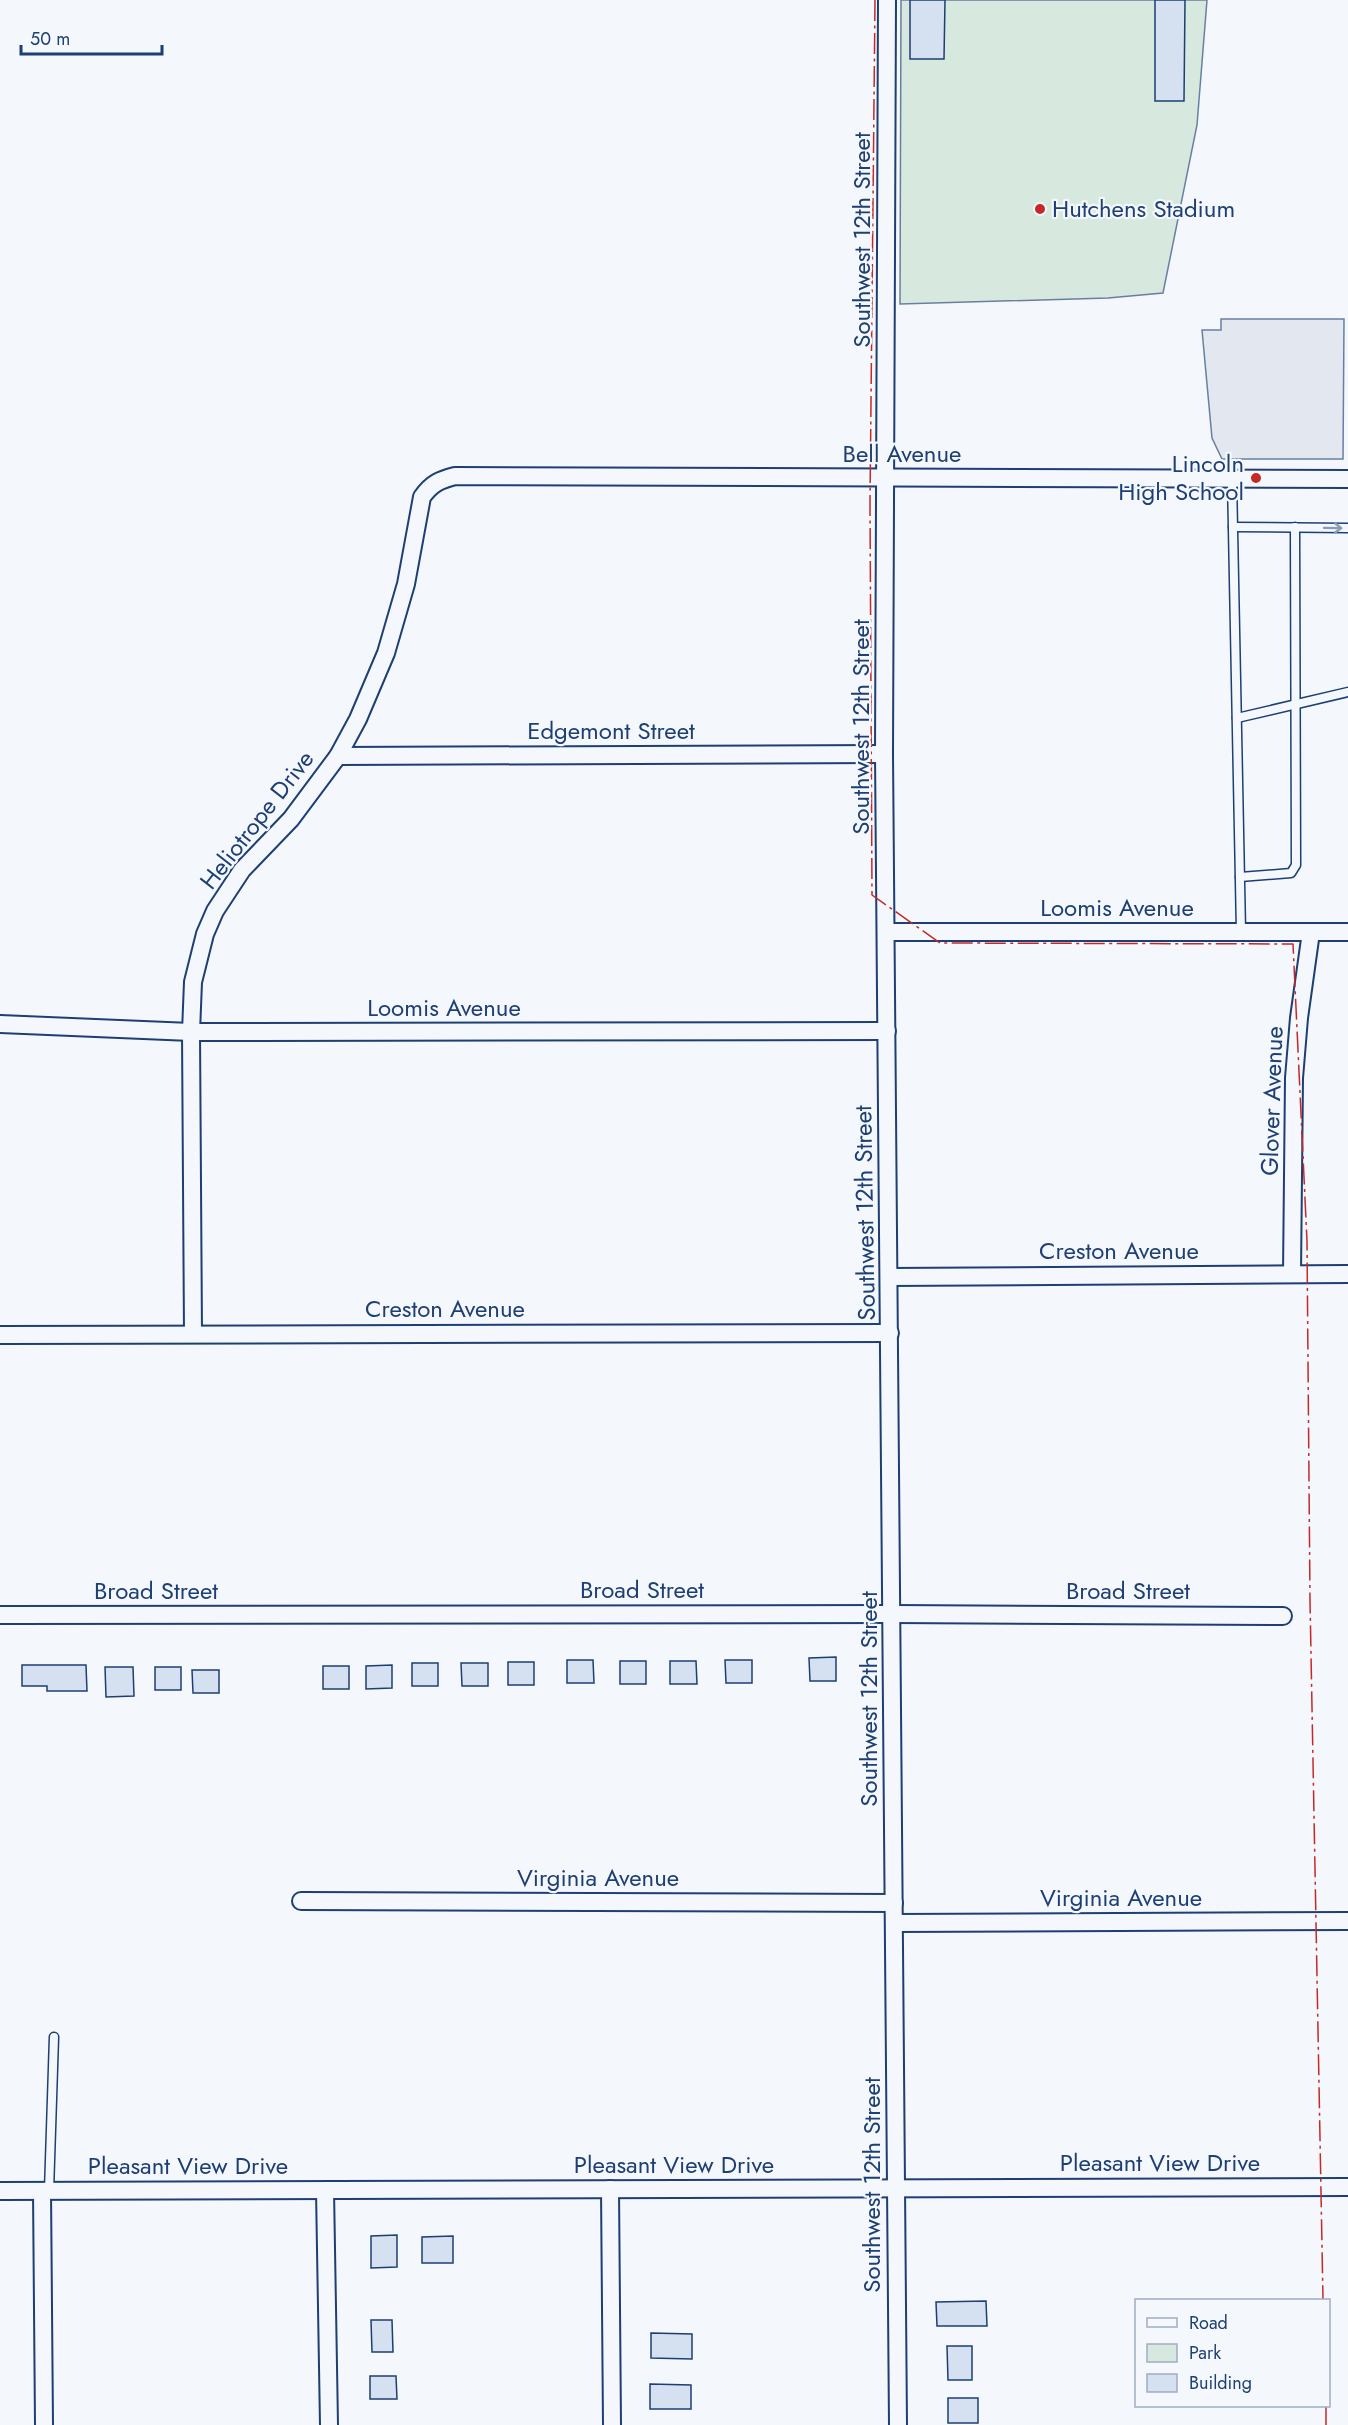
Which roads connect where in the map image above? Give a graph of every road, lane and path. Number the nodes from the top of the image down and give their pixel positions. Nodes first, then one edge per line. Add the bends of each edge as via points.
1 (887, 0) edge
2 (455, 476) joint
3 (885, 478) junction
4 (1232, 479) junction
5 (1348, 479) edge
6 (1233, 527) junction
7 (1295, 527) junction
8 (1348, 528) edge
9 (1348, 692) edge
10 (1294, 704) junction
11 (1237, 718) junction
12 (885, 754) junction
13 (338, 756) junction
14 (1240, 877) junction
15 (886, 932) junction
16 (1241, 932) junction
17 (1311, 932) junction
18 (1348, 932) edge
19 (0, 1024) edge
20 (887, 1031) junction
21 (191, 1032) junction
22 (1292, 1274) junction
23 (1348, 1274) edge
24 (890, 1277) junction
25 (890, 1333) junction
26 (192, 1334) junction
27 (0, 1335) edge
28 (893, 1614) junction
29 (0, 1615) edge
30 (1283, 1617) dead end
31 (301, 1901) dead end
32 (894, 1904) junction
33 (1348, 1921) edge
34 (894, 1923) junction
35 (54, 2037) dead end
36 (1348, 2187) edge
37 (896, 2188) junction
38 (610, 2189) junction
39 (325, 2190) junction
40 (0, 2191) edge
41 (46, 2191) junction
42 (44, 2425) edge
43 (329, 2425) edge
44 (612, 2425) edge
45 (898, 2425) edge

1 - 3 street, Southwest 12th Street
2 - 3 street, Bell Avenue
2 - 13 street, Heliotrope Drive via 438,481 422,497 406,584 386,653
3 - 4 street, Bell Avenue
3 - 12 street, Southwest 12th Street
4 - 5 street, Bell Avenue
4 - 6 lane
6 - 7 lane
6 - 11 lane
7 -> 8 lane
7 - 10 lane
9 - 10 lane
10 - 11 lane
10 - 14 lane via 1296,865 1291,873
11 - 14 lane
12 - 13 street, Edgemont Street
12 - 15 street, Southwest 12th Street
13 - 21 street, Heliotrope Drive via 291,819 242,870 215,911 193,982
14 - 16 lane
15 - 16 street, Loomis Avenue
15 - 20 street, Southwest 12th Street
16 - 17 street, Loomis Avenue
17 - 18 street, Loomis Avenue
17 - 22 street, Glover Avenue via 1294,1078
19 - 21 street, Loomis Avenue
20 - 21 street, Loomis Avenue
20 - 24 street, Southwest 12th Street
21 - 26 street, Heliotrope Drive
22 - 23 street, Creston Avenue
22 - 24 street, Creston Avenue
24 - 25 street, Southwest 12th Street
25 - 26 street, Creston Avenue
25 - 28 street, Southwest 12th Street
26 - 27 street, Creston Avenue
28 - 29 street, Broad Street
28 - 30 street, Broad Street
28 - 32 street, Southwest 12th Street
31 - 32 street, Virginia Avenue
32 - 34 street, Southwest 12th Street
33 - 34 street, Virginia Avenue
34 - 37 street, Southwest 12th Street
35 - 41 lane
36 - 37 street, Pleasant View Drive
37 - 38 street, Pleasant View Drive
37 - 45 street, Southwest 12th Street
38 - 39 street, Pleasant View Drive
38 - 44 street
39 - 41 street, Pleasant View Drive
39 - 43 street
40 - 41 street, Pleasant View Drive
41 - 42 street

